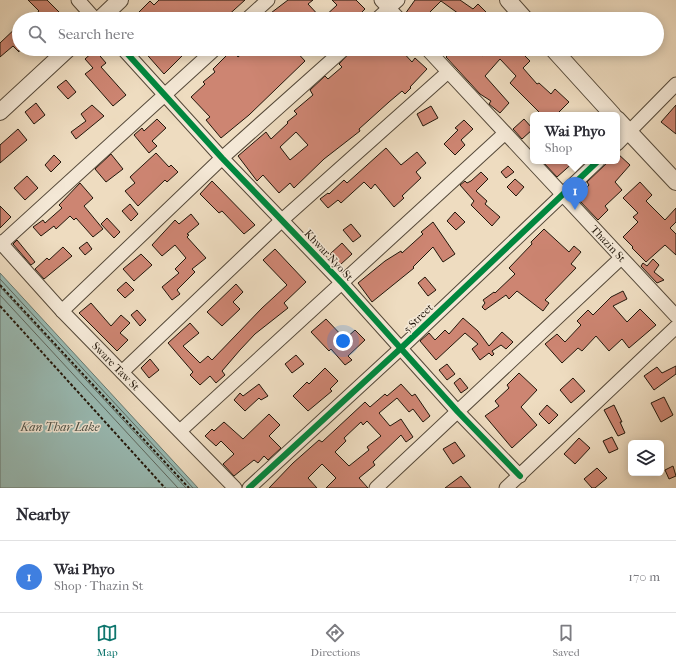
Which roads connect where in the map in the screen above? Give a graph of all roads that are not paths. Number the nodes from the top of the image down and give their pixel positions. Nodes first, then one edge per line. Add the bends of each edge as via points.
1 (78, 0) edge
2 (120, 0) edge
3 (268, 0) edge
4 (508, 0) edge
5 (389, 3) edge
6 (89, 12) edge
7 (107, 12) edge
8 (255, 12) edge
9 (382, 12) edge
10 (395, 12) edge
11 (519, 12) edge
12 (60, 56) edge
13 (130, 56) edge
14 (207, 56) edge
15 (336, 56) edge
16 (433, 56) edge
17 (559, 56) edge
18 (448, 72) junction
19 (676, 84) edge
20 (165, 94) junction
21 (0, 112) edge
22 (611, 112) edge
23 (620, 122) edge
24 (629, 132) junction
25 (504, 134) junction
26 (620, 141) edge
27 (222, 158) junction
28 (530, 162) edge
29 (532, 164) edge
30 (595, 164) edge
31 (676, 182) edge
32 (561, 195) junction
33 (282, 220) junction
34 (1, 243) edge
35 (622, 258) junction
36 (342, 283) junction
37 (62, 311) junction
38 (676, 316) edge
39 (676, 327) edge
40 (400, 349) junction
41 (122, 372) junction
42 (458, 412) junction
43 (180, 431) junction
44 (520, 476) junction
45 (234, 488) edge
46 (249, 488) edge
47 (376, 488) edge
48 (506, 488) edge

1 - 6 street
2 - 7 street
3 - 8 street
4 - 11 street
5 - 9 street
5 - 10 street
12 - 21 street
13 - 20 street, Khwar Nyo St
14 - 20 street
15 - 27 street
16 - 18 street, Thazin St
17 - 22 street
18 - 25 street, Thazin St
18 - 33 street
19 - 24 street
20 - 27 street, Khwar Nyo St
20 - 34 street
23 - 24 street
24 - 26 street
24 - 31 street
25 - 28 street, Thazin St
25 - 36 street
27 - 33 street, Khwar Nyo St
27 - 37 street
29 - 32 street, Thazin St
30 - 32 street, 5 Street
32 - 35 street, Thazin St
32 - 40 street, 5 Street
33 - 36 street, Khwar Nyo St
33 - 41 street
34 - 37 street, Sware Taw St
35 - 38 street, Thazin St
35 - 42 street
36 - 40 street, Khwar Nyo St
36 - 43 street
37 - 41 street, Sware Taw St
39 - 44 street
40 - 42 street, Khwar Nyo St
40 - 46 street, 5 Street
41 - 43 street, Sware Taw St
42 - 44 street, Khwar Nyo St
42 - 47 street
43 - 45 street, Sware Taw St
44 - 48 street

